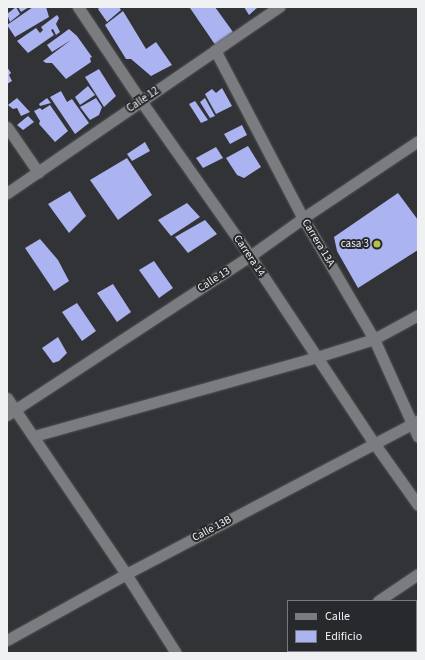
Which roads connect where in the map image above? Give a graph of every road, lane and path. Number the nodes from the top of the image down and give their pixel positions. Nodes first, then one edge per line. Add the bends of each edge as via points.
1 (78, 7) edge
2 (279, 7) edge
3 (215, 50) junction
4 (141, 101) junction
5 (7, 127) edge
6 (418, 141) edge
7 (38, 172) junction
8 (7, 192) edge
9 (303, 218) junction
10 (250, 256) junction
11 (418, 316) edge
12 (374, 339) junction
13 (317, 357) junction
14 (7, 398) edge
15 (11, 413) edge
16 (415, 423) edge
17 (34, 436) junction
18 (418, 437) edge
19 (374, 443) junction
20 (418, 505) edge
21 (126, 574) junction
22 (418, 574) edge
23 (379, 600) edge
24 (7, 640) edge
25 (176, 653) edge

1 - 4 street, Carrera 14
2 - 3 street, Calle 12
3 - 4 street, Calle 12
3 - 9 street, Carrera 13A
4 - 7 street, Calle 12
4 - 10 street, Carrera 14
5 - 7 street
6 - 9 street, Calle 13
7 - 8 street, Calle 12
9 - 10 street, Calle 13
9 - 12 street, Carrera 13A
10 - 13 street, Carrera 14
10 - 15 street, Calle 13
11 - 12 street
12 - 13 street
12 - 16 street, Carrera 13A
13 - 17 street
13 - 19 street, Carrera 14
14 - 15 street
15 - 17 street
16 - 18 street, Carrera 13A
16 - 19 street, Calle 13B
17 - 21 street
19 - 20 street, Carrera 14
19 - 21 street, Calle 13B
21 - 24 street, Calle 13B
21 - 25 street
22 - 23 street

